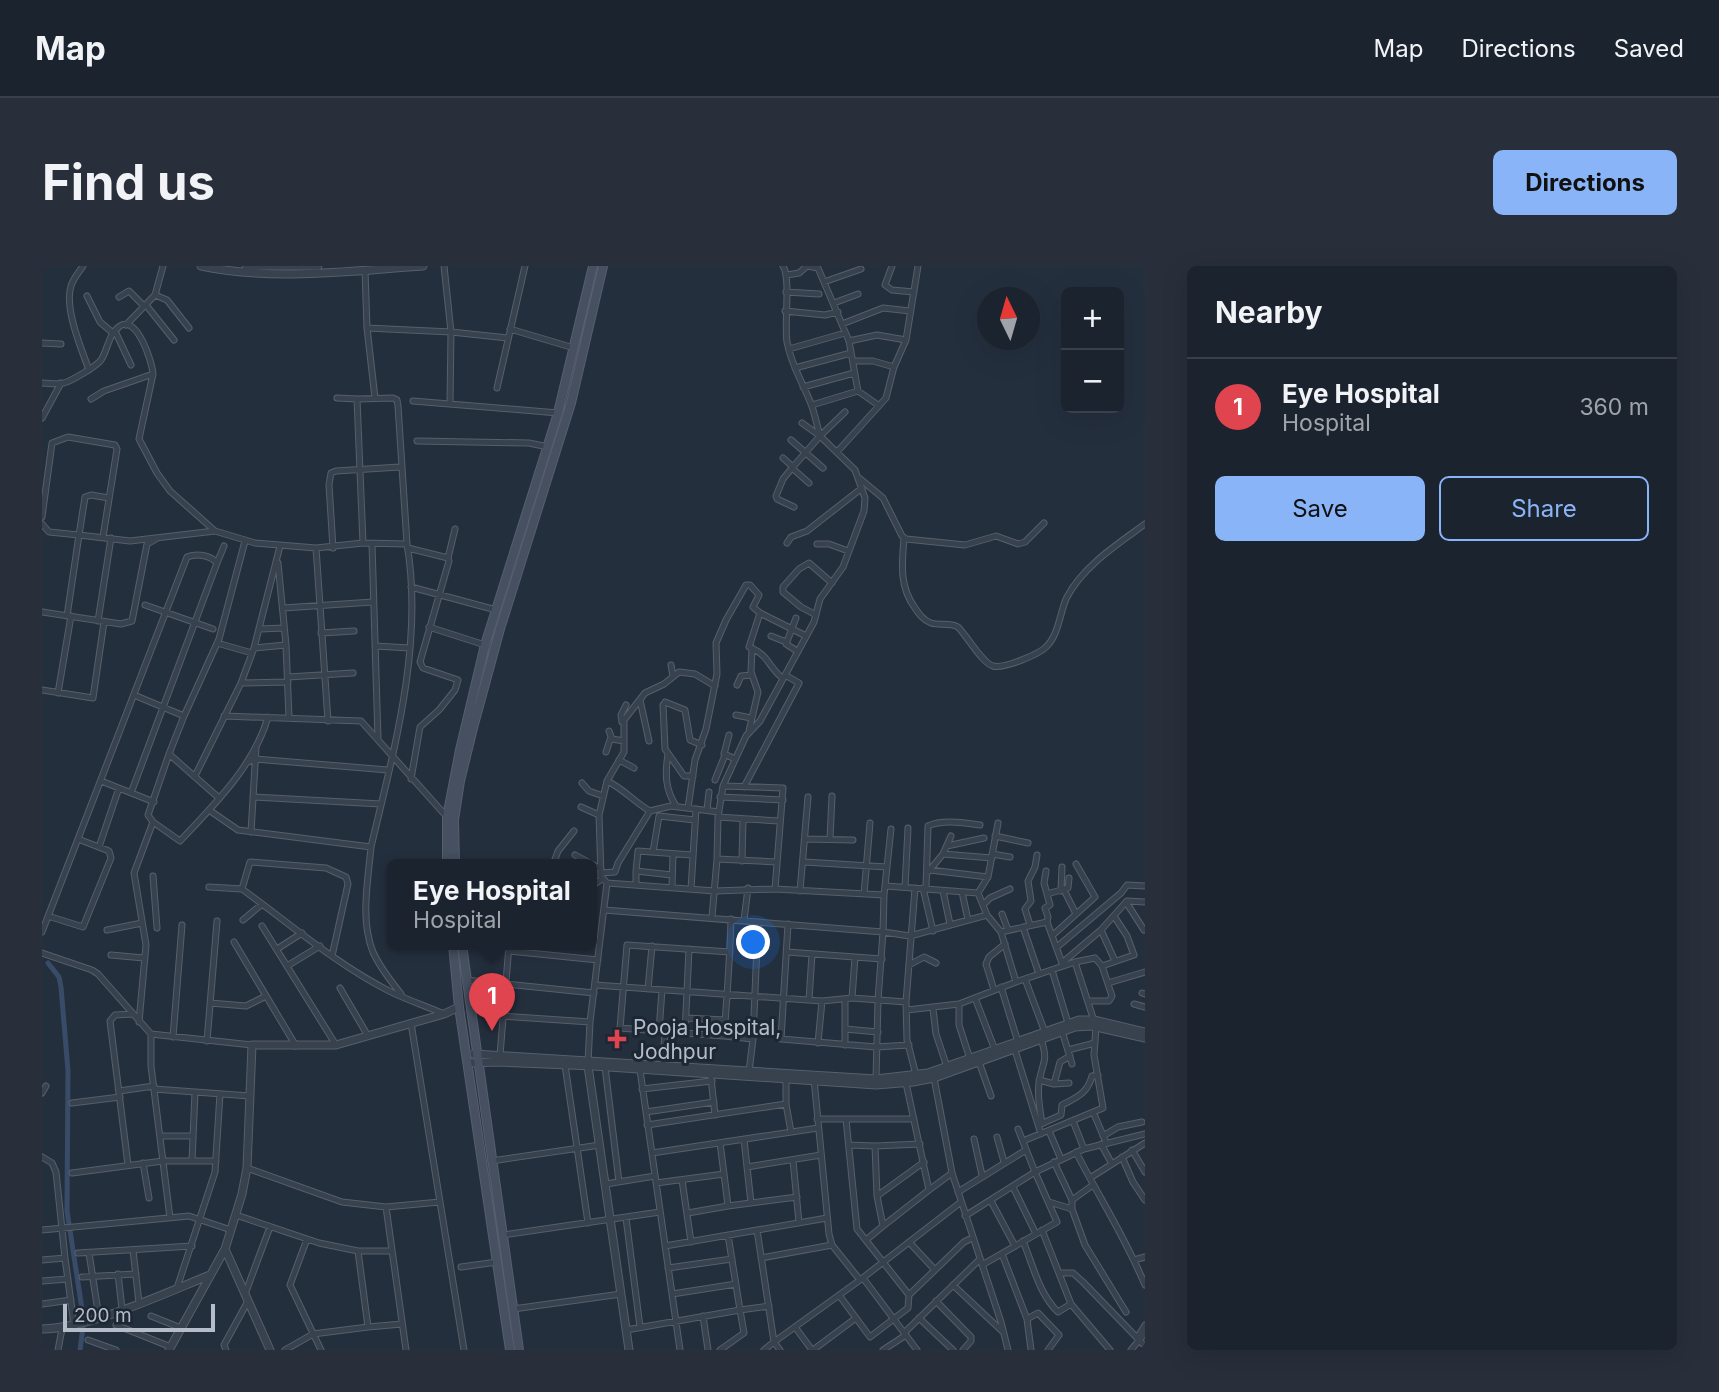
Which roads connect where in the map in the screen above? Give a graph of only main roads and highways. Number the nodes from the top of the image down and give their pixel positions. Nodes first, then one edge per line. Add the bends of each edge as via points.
1 (593, 266) edge
2 (603, 266) edge
3 (447, 859) edge
4 (455, 859) edge
5 (453, 950) edge
6 (463, 950) edge
7 (510, 1350) edge
8 (519, 1350) edge

1 - 3 main road via 558,413 475,684 447,817
2 - 4 main road via 571,403 500,629 460,781
5 - 7 main road
6 - 8 main road

